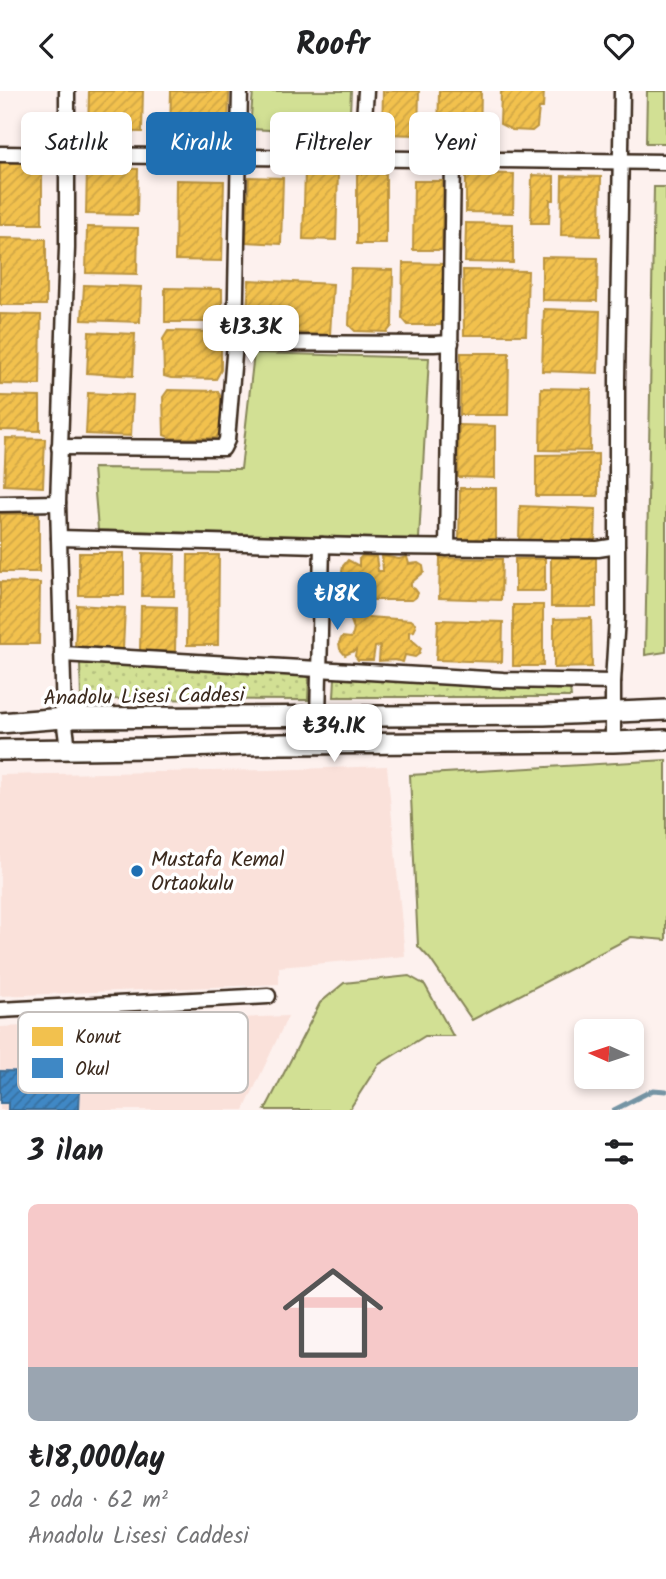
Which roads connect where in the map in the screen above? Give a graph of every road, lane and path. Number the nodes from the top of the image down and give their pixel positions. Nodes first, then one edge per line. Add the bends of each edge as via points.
1 (67, 91) edge
2 (240, 91) edge
3 (366, 91) edge
4 (622, 91) edge
5 (67, 112) edge
6 (240, 112) edge
7 (364, 112) edge
8 (0, 154) edge
9 (21, 154) edge
10 (500, 161) edge
11 (621, 162) junction
12 (666, 162) edge
13 (67, 175) edge
14 (239, 175) edge
15 (453, 175) edge
16 (235, 343) junction
17 (451, 343) junction
18 (60, 447) junction
19 (58, 503) junction
20 (0, 504) edge
21 (59, 538) junction
22 (322, 545) junction
23 (617, 546) junction
24 (447, 548) junction
25 (62, 654) junction
26 (319, 669) junction
27 (614, 682) junction
28 (666, 710) edge
29 (614, 711) junction
30 (318, 717) junction
31 (64, 718) junction
32 (0, 723) edge
33 (666, 740) edge
34 (613, 743) junction
35 (68, 749) junction
36 (0, 750) edge
37 (268, 996) dead end
38 (0, 1010) edge

1 - 5 street
2 - 6 street
3 - 7 street
4 - 11 street
8 - 9 street
10 - 11 street
11 - 12 street
11 - 23 street
13 - 18 street
14 - 16 street
15 - 17 street
16 - 17 street
16 - 18 street via 223,448
17 - 24 street
18 - 19 street
19 - 20 street
19 - 21 street
21 - 22 street
21 - 25 street
22 - 24 street
22 - 26 street
23 - 24 street
23 - 27 street
25 - 26 street
25 - 31 street
26 - 27 street
26 - 30 street
27 - 29 street
28 - 29 street, Anadolu Lisesi Caddesi
29 - 30 street, Anadolu Lisesi Caddesi
29 - 34 street
30 - 31 street, Anadolu Lisesi Caddesi
31 - 32 street, Anadolu Lisesi Caddesi
31 - 35 street
33 - 34 street
34 - 35 street
35 - 36 street
37 - 38 street

